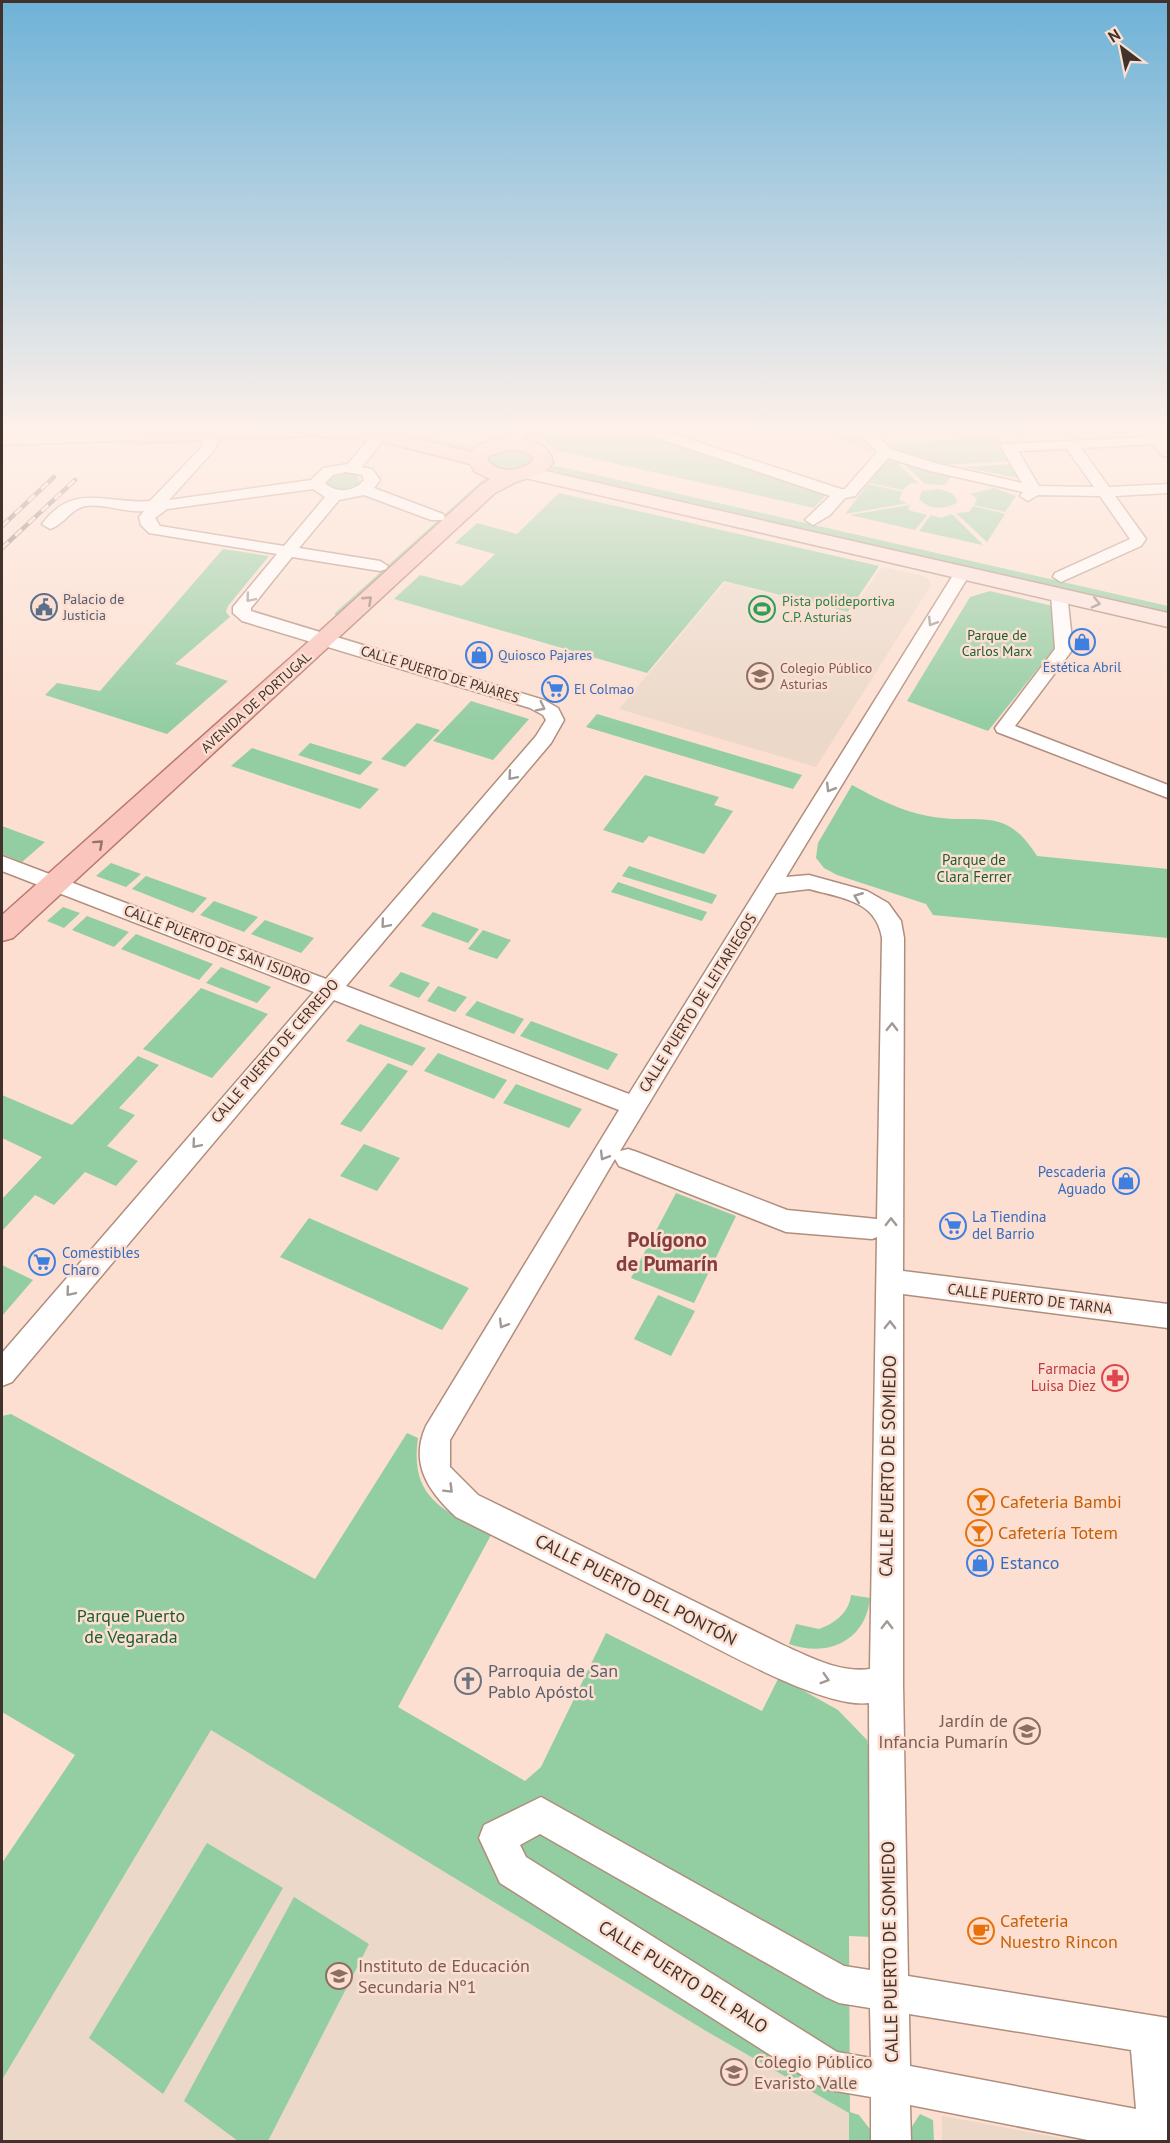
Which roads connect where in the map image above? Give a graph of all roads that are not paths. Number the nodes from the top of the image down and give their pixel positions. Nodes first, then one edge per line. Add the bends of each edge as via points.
1 (154, 529) edge
2 (307, 529) edge
3 (423, 529) edge
4 (442, 529) edge
5 (777, 529) edge
6 (847, 529) edge
7 (1131, 529) edge
8 (287, 553) junction
9 (380, 566) junction
10 (963, 572) junction
11 (1060, 586) junction
12 (1168, 601) edge
13 (1168, 620) edge
14 (316, 637) junction
15 (550, 731) joint
16 (1168, 792) edge
17 (2, 863) edge
18 (45, 879) junction
19 (771, 886) junction
20 (2, 906) edge
21 (2, 931) edge
22 (330, 988) junction
23 (634, 1106) junction
24 (628, 1159) dead end
25 (872, 1228) dead end
26 (891, 1281) junction
27 (1168, 1316) edge
28 (2, 1373) edge
29 (436, 1436) joint
30 (886, 1684) junction
31 (890, 1993) junction
32 (1159, 2036) edge
33 (891, 2080) junction
34 (1163, 2134) edge
35 (891, 2142) edge

1 - 8 street
2 - 8 street
3 - 9 main road, AVENIDA DE PORTUGAL
14 -> 4 main road, AVENIDA DE PORTUGAL
5 - 10 main road
6 - 11 main road
7 - 11 street via 1138,539 1135,543
8 - 9 street
8 -> 14 street via 242,607 242,613
9 - 14 main road, AVENIDA DE PORTUGAL
10 - 11 main road
10 -> 19 street, CALLE PUERTO DE LEITARIEGOS
11 - 12 main road
11 -> 13 main road
11 - 16 street via 1064,649 1004,728
14 -> 15 street, CALLE PUERTO DE PAJARES via 537,704 551,712 555,720
14 - 18 main road, AVENIDA DE PORTUGAL
15 -> 22 street, CALLE PUERTO DE CERREDO
17 - 18 street, CALLE PUERTO DE SAN ISIDRO
18 - 20 main road, AVENIDA DE PORTUGAL
18 - 21 main road, AVENIDA DE PORTUGAL
18 - 22 street, CALLE PUERTO DE SAN ISIDRO
19 - 23 street, CALLE PUERTO DE LEITARIEGOS
26 -> 19 street, CALLE PUERTO DE SOMIEDO via 890,921 880,908 849,893 809,882
22 - 23 street, CALLE PUERTO DE SAN ISIDRO
22 -> 28 street, CALLE PUERTO DE CERREDO
23 -> 29 street, CALLE PUERTO DE LEITARIEGOS
24 - 25 street via 786,1221
26 - 27 street, CALLE PUERTO DE TARNA
30 -> 26 street, CALLE PUERTO DE SOMIEDO
29 -> 30 street, CALLE PUERTO DEL PONTÓN via 432,1462 437,1475 467,1506 821,1679 855,1688
30 - 31 street, CALLE PUERTO DE SOMIEDO
31 - 32 street
31 - 33 street, CALLE PUERTO DE SOMIEDO
31 - 33 street, CALLE PUERTO DEL PALO via 839,1984 541,1815 497,1838 513,1869 830,2070
32 - 34 street
33 - 34 street, CALLE PUERTO DEL PALO
33 - 35 street, CALLE PUERTO DE SOMIEDO

